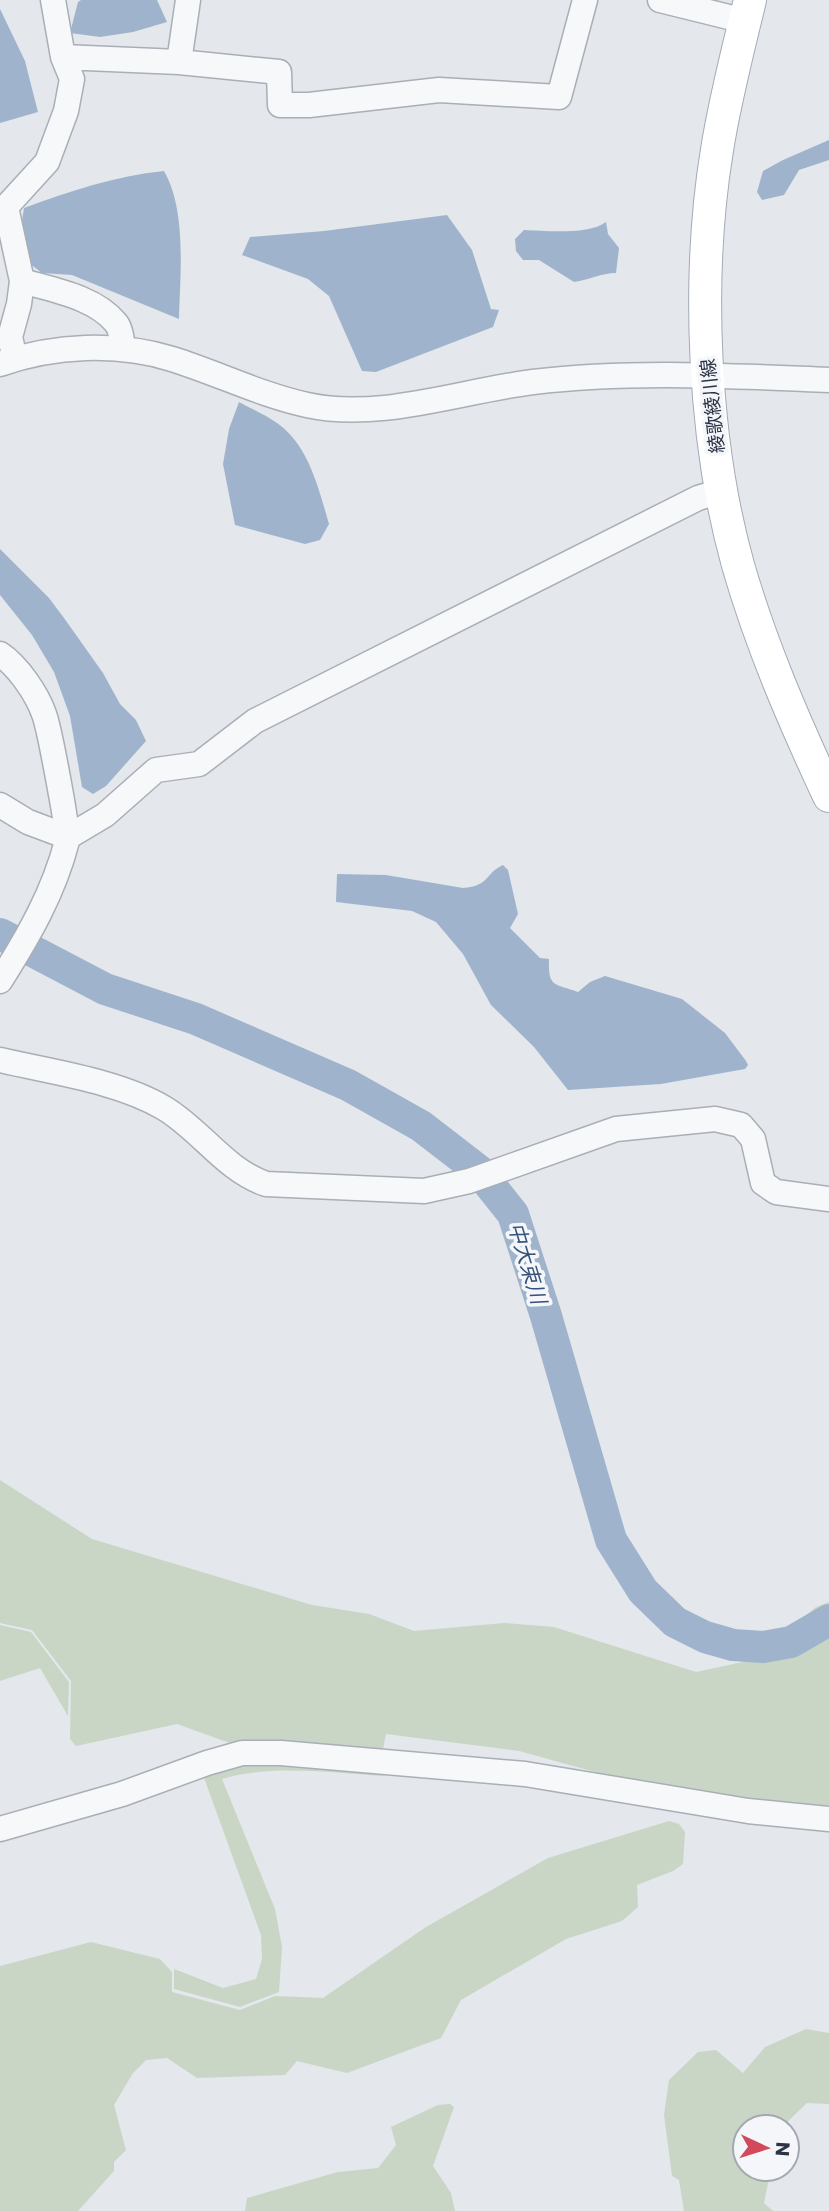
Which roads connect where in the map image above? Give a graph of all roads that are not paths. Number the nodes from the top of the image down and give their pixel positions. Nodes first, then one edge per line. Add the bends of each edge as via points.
1 (53, 0) edge
2 (188, 0) edge
3 (585, 0) edge
4 (660, 0) edge
5 (747, 10) edge
6 (63, 57) junction
7 (179, 62) junction
8 (22, 281) junction
9 (123, 349) junction
10 (7, 361) edge
11 (706, 375) junction
12 (829, 380) edge
13 (721, 491) junction
14 (0, 654) edge
15 (829, 796) edge
16 (0, 806) edge
17 (68, 837) junction
18 (0, 981) edge
19 (0, 1060) edge
20 (829, 1199) edge
21 (829, 1819) edge
22 (0, 1829) edge

1 - 6 street
2 - 7 street
3 - 7 street via 559,97 439,90 280,105 279,72
4 - 5 street
5 - 11 main road, 綾歌綾川線 via 725,104 709,205
6 - 7 street
6 - 8 street via 72,79 47,162 6,207
8 - 9 street via 80,299 104,312 118,325
8 - 10 street
9 - 10 street via 56,350
9 - 11 street via 172,359 308,405 338,410 394,408 533,382
11 - 12 street
11 - 13 main road, 綾歌綾川線
13 - 15 main road, 綾歌綾川線 via 755,618
13 - 17 street via 643,525 255,721 199,764 156,770 105,815
14 - 17 street via 27,684 44,713
16 - 17 street
17 - 18 street via 44,905
19 - 20 street via 127,1090 165,1108 248,1177 266,1184 424,1191 469,1181 616,1129 715,1119 741,1125 753,1139 762,1183 776,1192
21 - 22 street via 748,1811 525,1774 242,1753

